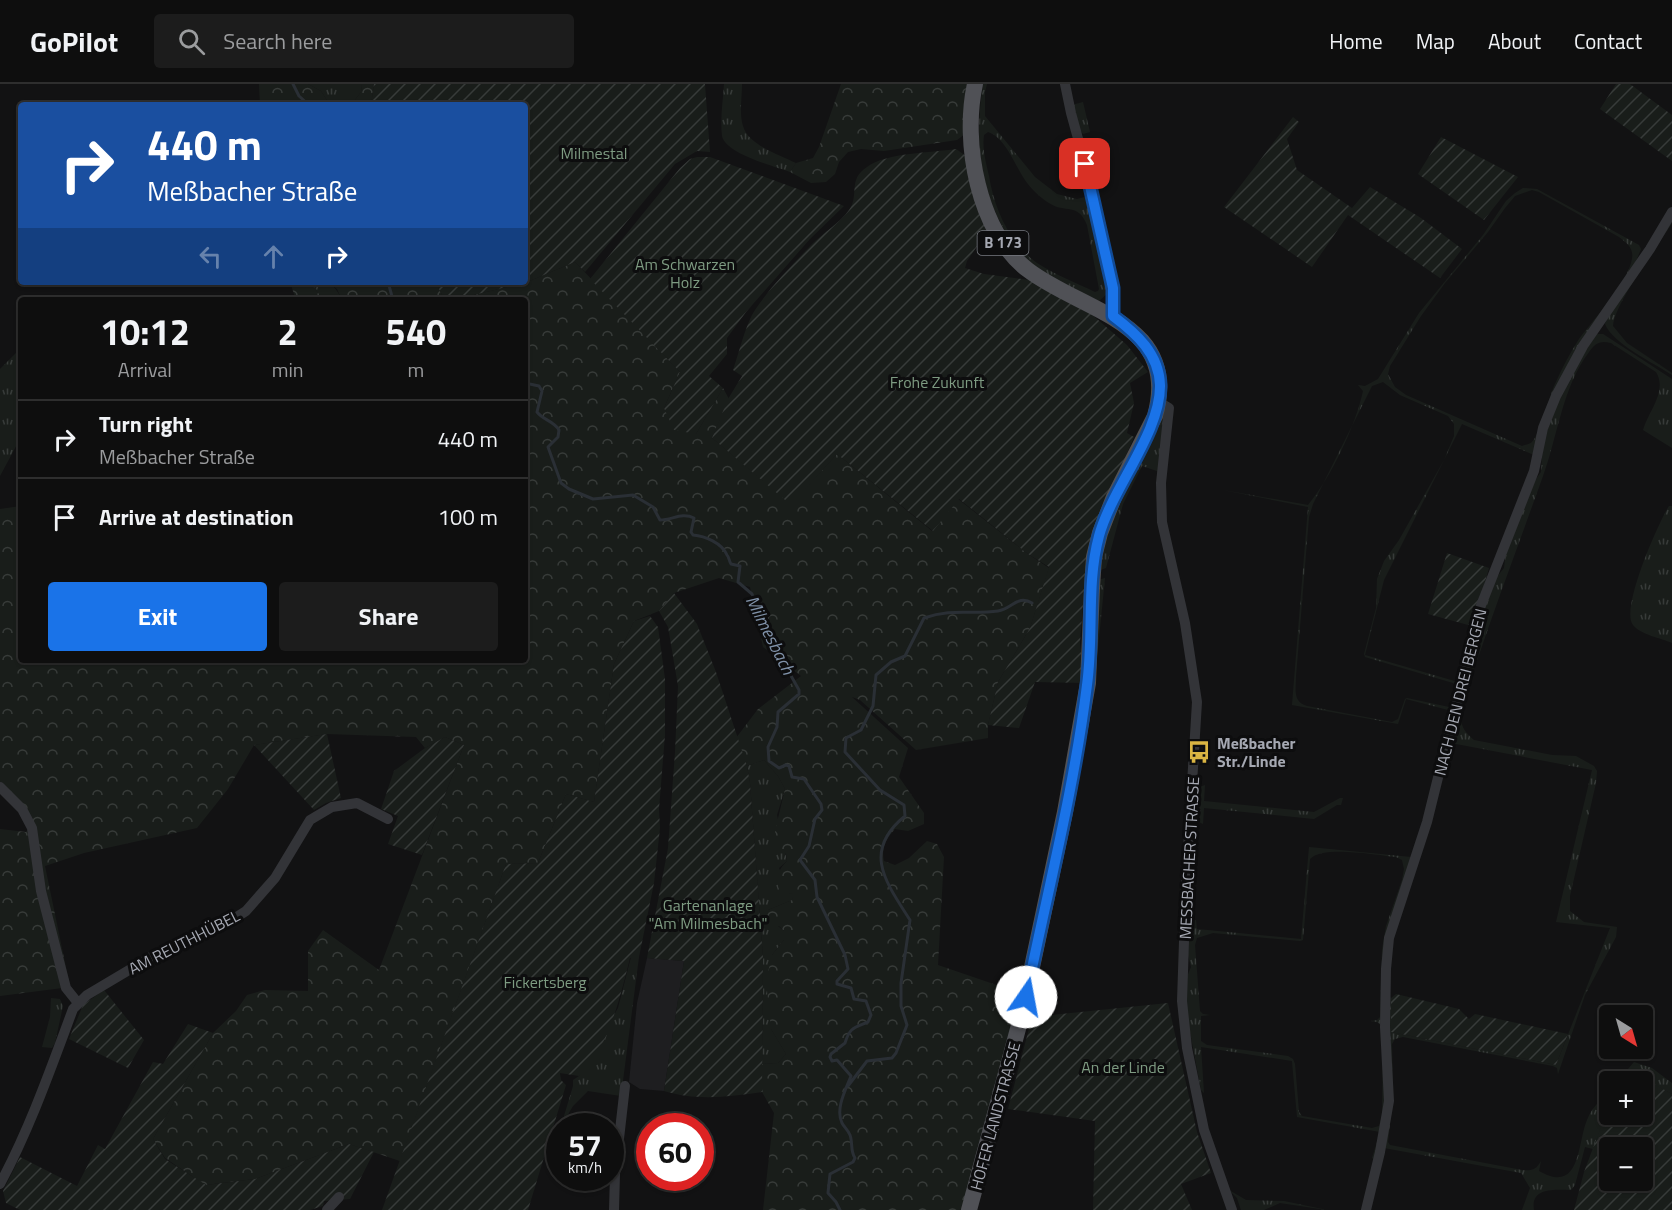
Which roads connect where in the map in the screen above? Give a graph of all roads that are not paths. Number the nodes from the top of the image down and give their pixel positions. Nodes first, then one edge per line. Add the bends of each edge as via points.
1 (975, 84) edge
2 (1065, 84) edge
3 (1672, 212) edge
4 (1113, 316) junction
5 (1159, 402) junction
6 (0, 787) edge
7 (388, 819) dead end
8 (78, 1003) junction
9 (625, 1086) dead end
10 (0, 1184) edge
11 (339, 1197) dead end
12 (327, 1210) edge
13 (614, 1210) edge
14 (969, 1210) edge
15 (1232, 1210) edge
16 (1366, 1210) edge

1 - 4 main road, HOFER LANDSTRASSE / B 173 via 975,164 988,216 998,237 1028,270
2 - 4 street via 1113,288
3 - 16 street, NACH DEN DREI BERGEN via 1583,346 1556,396 1543,428 1534,471 1480,608 1427,822 1389,938 1385,1028 1389,1101
4 - 5 main road, HOFER LANDSTRASSE / B 173 via 1137,336 1156,364
5 - 14 main road, HOFER LANDSTRASSE / B 173 via 1100,533 1094,567 1088,683 1065,812 1022,1014
5 - 15 street, MESSBACHER STRASSE via 1169,408 1161,483 1162,522 1185,623 1197,702 1182,1001 1204,1130
6 - 8 street via 22,809 32,828 44,902 66,988
7 - 8 street, AM REUTHHÜBEL via 357,803 332,807 310,820 275,878 246,911 166,948
8 - 10 street, AM REUTHHÜBEL
9 - 13 street
11 - 12 street

